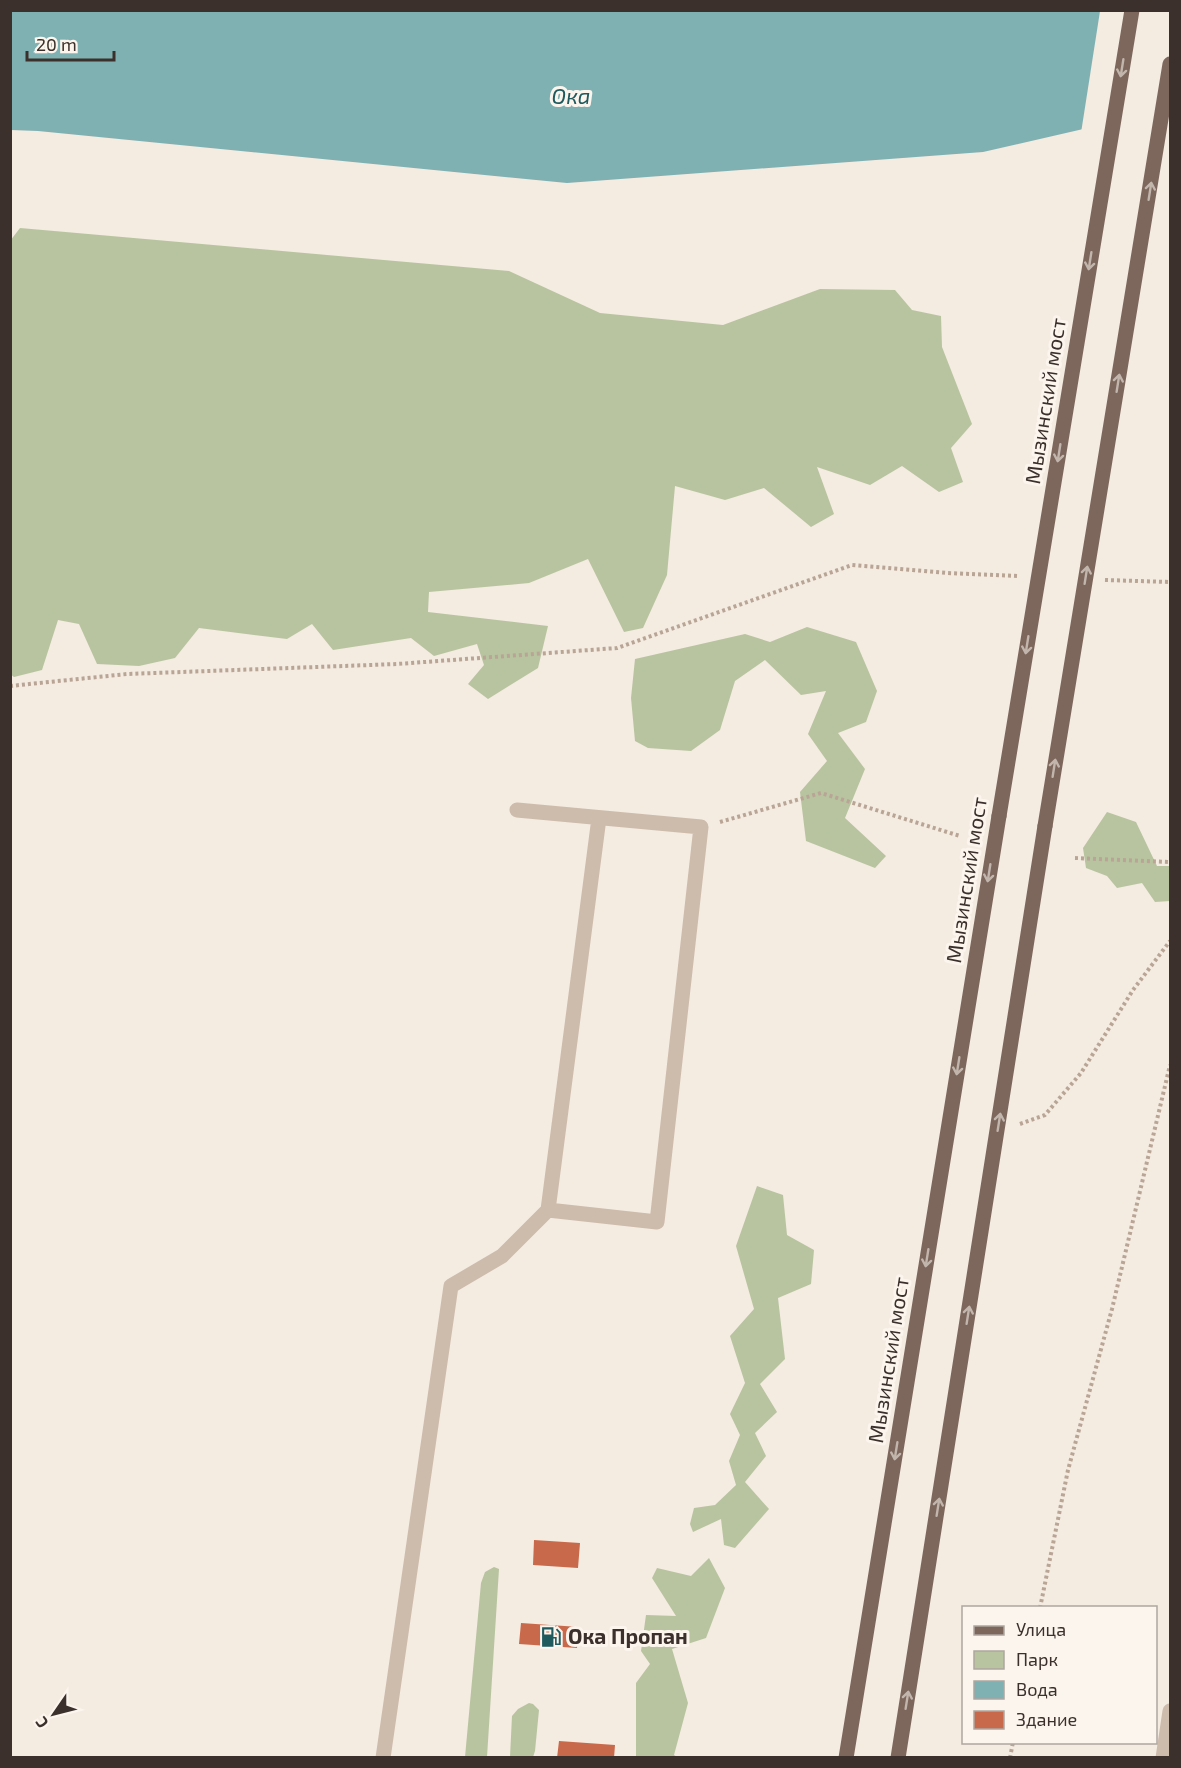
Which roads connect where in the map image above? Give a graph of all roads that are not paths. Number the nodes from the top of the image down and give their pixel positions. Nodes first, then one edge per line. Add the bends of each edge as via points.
1 (1132, 10) edge
2 (1170, 64) edge
3 (517, 810) dead end
4 (599, 818) junction
5 (548, 1210) junction
6 (1170, 1711) edge
7 (383, 1758) edge
8 (846, 1758) edge
9 (898, 1758) edge
10 (1163, 1758) edge

1 -> 8 main road, Мызинский мост, bridge
9 -> 2 main road, bridge
3 - 4 lane
4 - 5 lane
4 - 5 lane via 701,827 657,1222
5 - 7 lane via 502,1256 451,1286
6 - 10 lane

